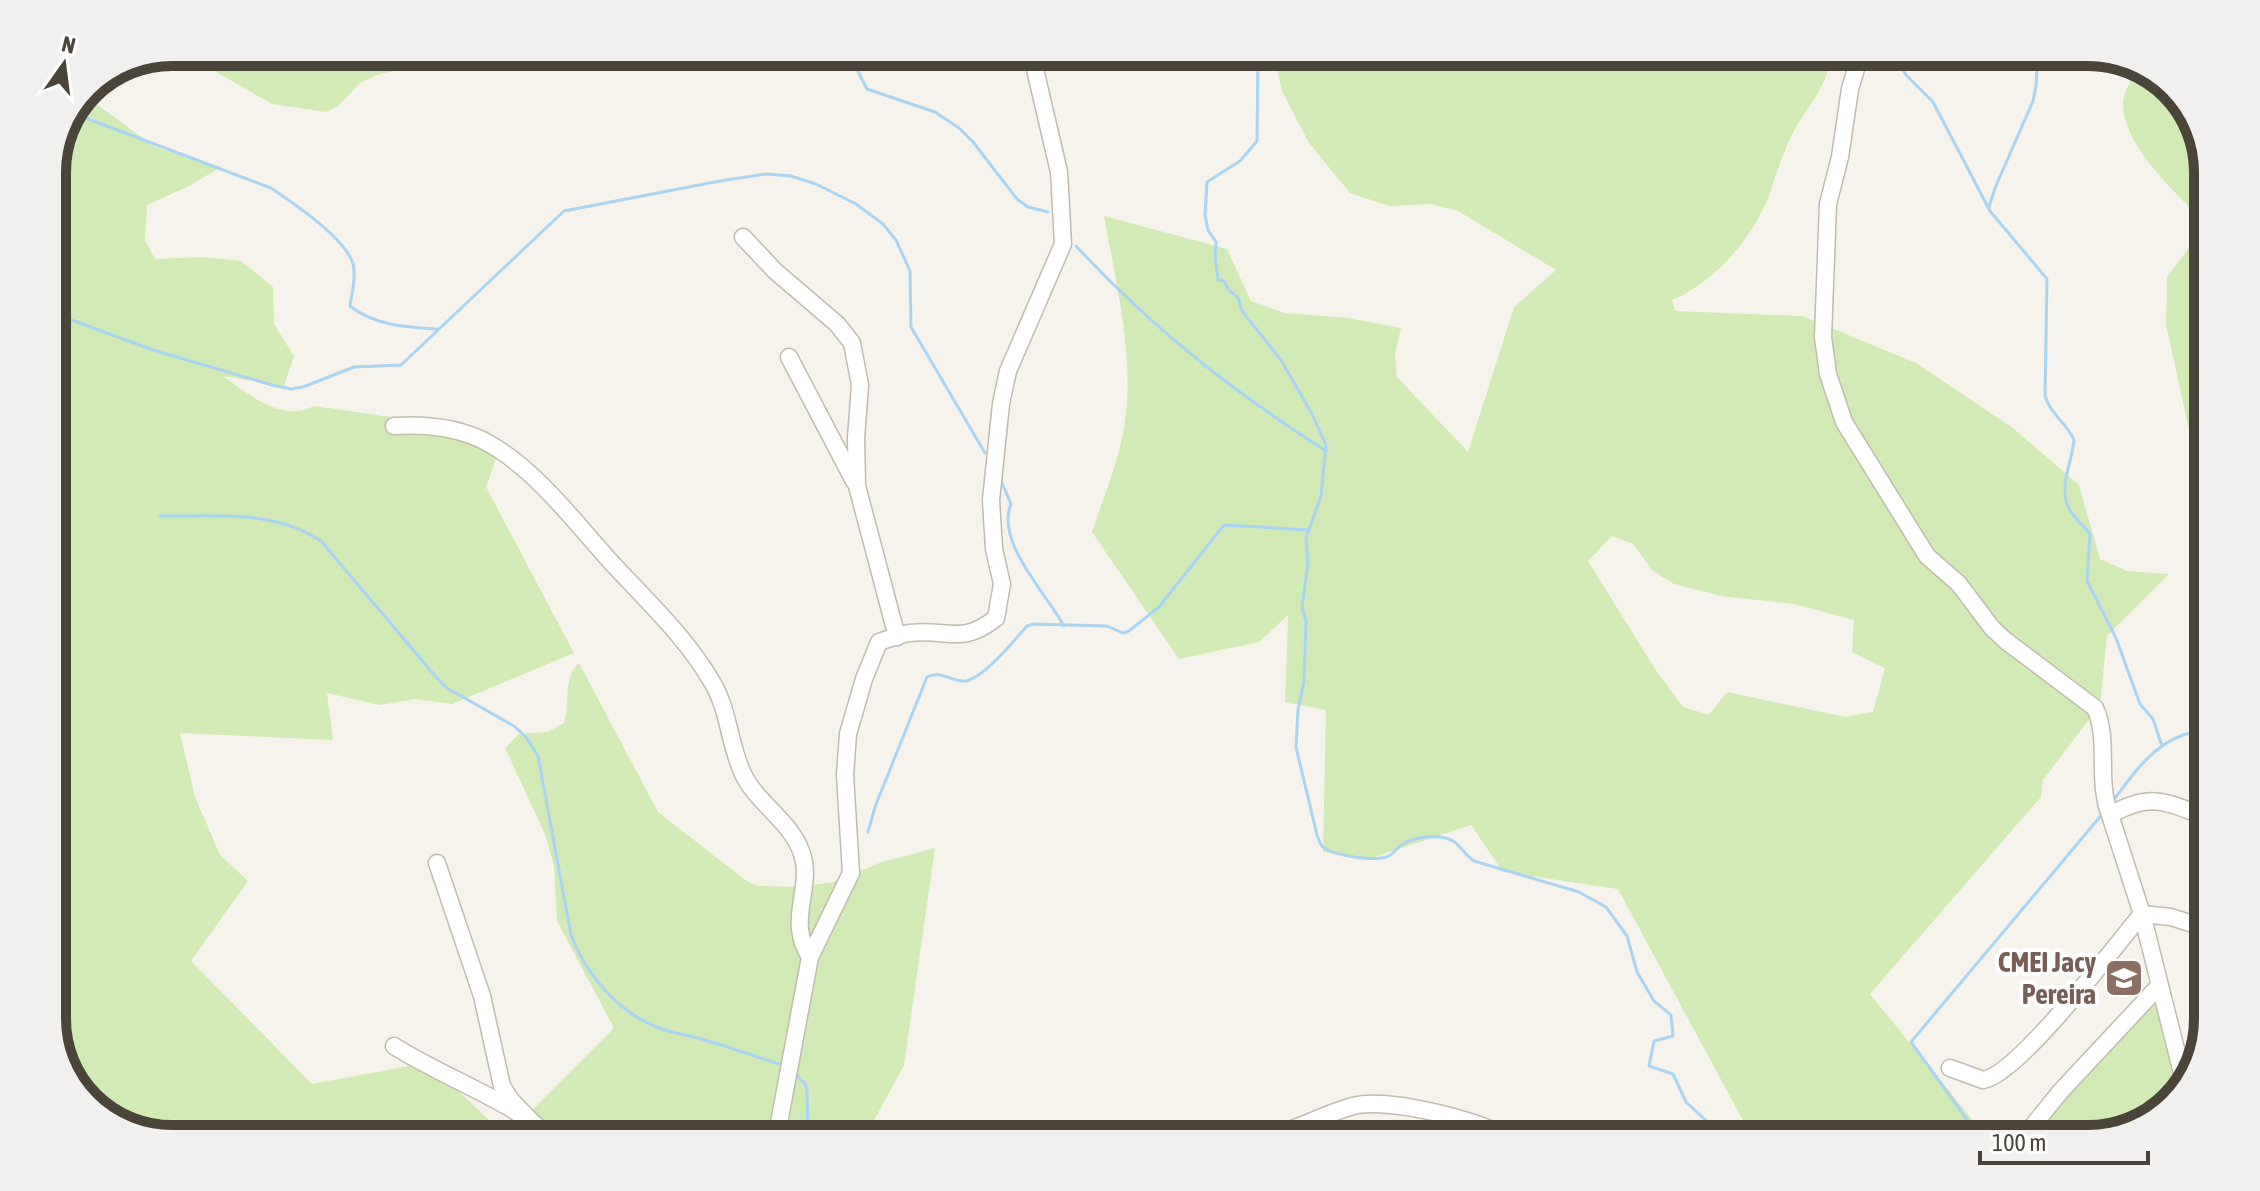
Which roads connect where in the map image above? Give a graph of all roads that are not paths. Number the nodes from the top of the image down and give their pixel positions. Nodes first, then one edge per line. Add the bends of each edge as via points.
1 (1034, 66) edge
2 (1857, 66) edge
3 (743, 237) dead end
4 (789, 357) dead end
5 (394, 426) dead end
6 (857, 486) junction
7 (897, 637) junction
8 (2194, 812) edge
9 (2110, 815) junction
10 (437, 863) dead end
11 (2142, 914) junction
12 (2194, 924) edge
13 (810, 957) junction
14 (2159, 986) junction
15 (394, 1046) dead end
16 (1950, 1068) dead end
17 (2181, 1070) edge
18 (534, 1124) joint
19 (779, 1125) edge
20 (1299, 1125) edge
21 (1481, 1125) edge
22 (2033, 1125) edge

1 - 7 street via 1059,172 1063,244 1008,371 1001,404 991,500 1002,584 996,618 963,636
2 - 9 street via 1826,236 1823,337 1839,412 1927,556 1959,584 2006,641 2095,708 2102,787
3 - 6 street via 852,343 860,385
4 - 6 street
5 - 13 street via 450,429 507,456 549,494 694,657 719,696 742,772 800,847 805,867 798,925
6 - 7 street
7 - 13 street via 879,642 848,734 851,873
8 - 9 street via 2144,800
9 - 11 street
10 - 18 street via 482,996 502,1086
11 - 12 street
11 - 14 street
11 - 16 street via 2026,1051 1999,1073 1983,1080
13 - 19 street
14 - 17 street
14 - 22 street
15 - 18 street
20 - 21 street via 1375,1103

